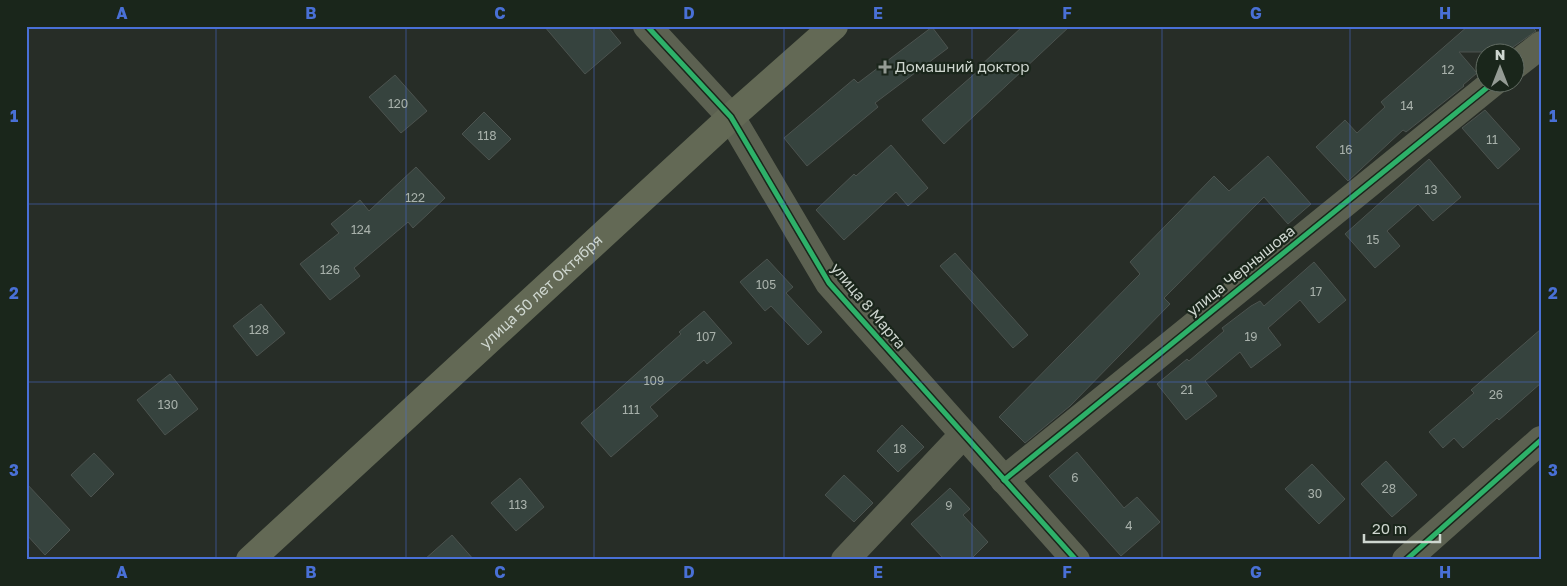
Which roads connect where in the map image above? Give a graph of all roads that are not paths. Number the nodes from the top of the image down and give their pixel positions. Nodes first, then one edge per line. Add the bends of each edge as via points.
1 (647, 26) edge
2 (834, 26) edge
3 (1541, 44) edge
4 (1524, 58) edge
5 (1482, 92) edge
6 (732, 117) junction
7 (963, 435) junction
8 (1541, 440) edge
9 (1004, 480) junction
10 (250, 560) edge
11 (845, 560) edge
12 (1076, 560) edge
13 (1406, 560) edge

1 - 6 street, улица 8 Марта
2 - 6 main road, улица 50 лет Октября
3 - 4 street
5 - 9 street, улица Чернышова
6 - 7 street, улица 8 Марта via 829,283
6 - 10 main road, улица 50 лет Октября
7 - 9 street, улица 8 Марта
7 - 11 street
8 - 13 street
9 - 12 street, улица 8 Марта

